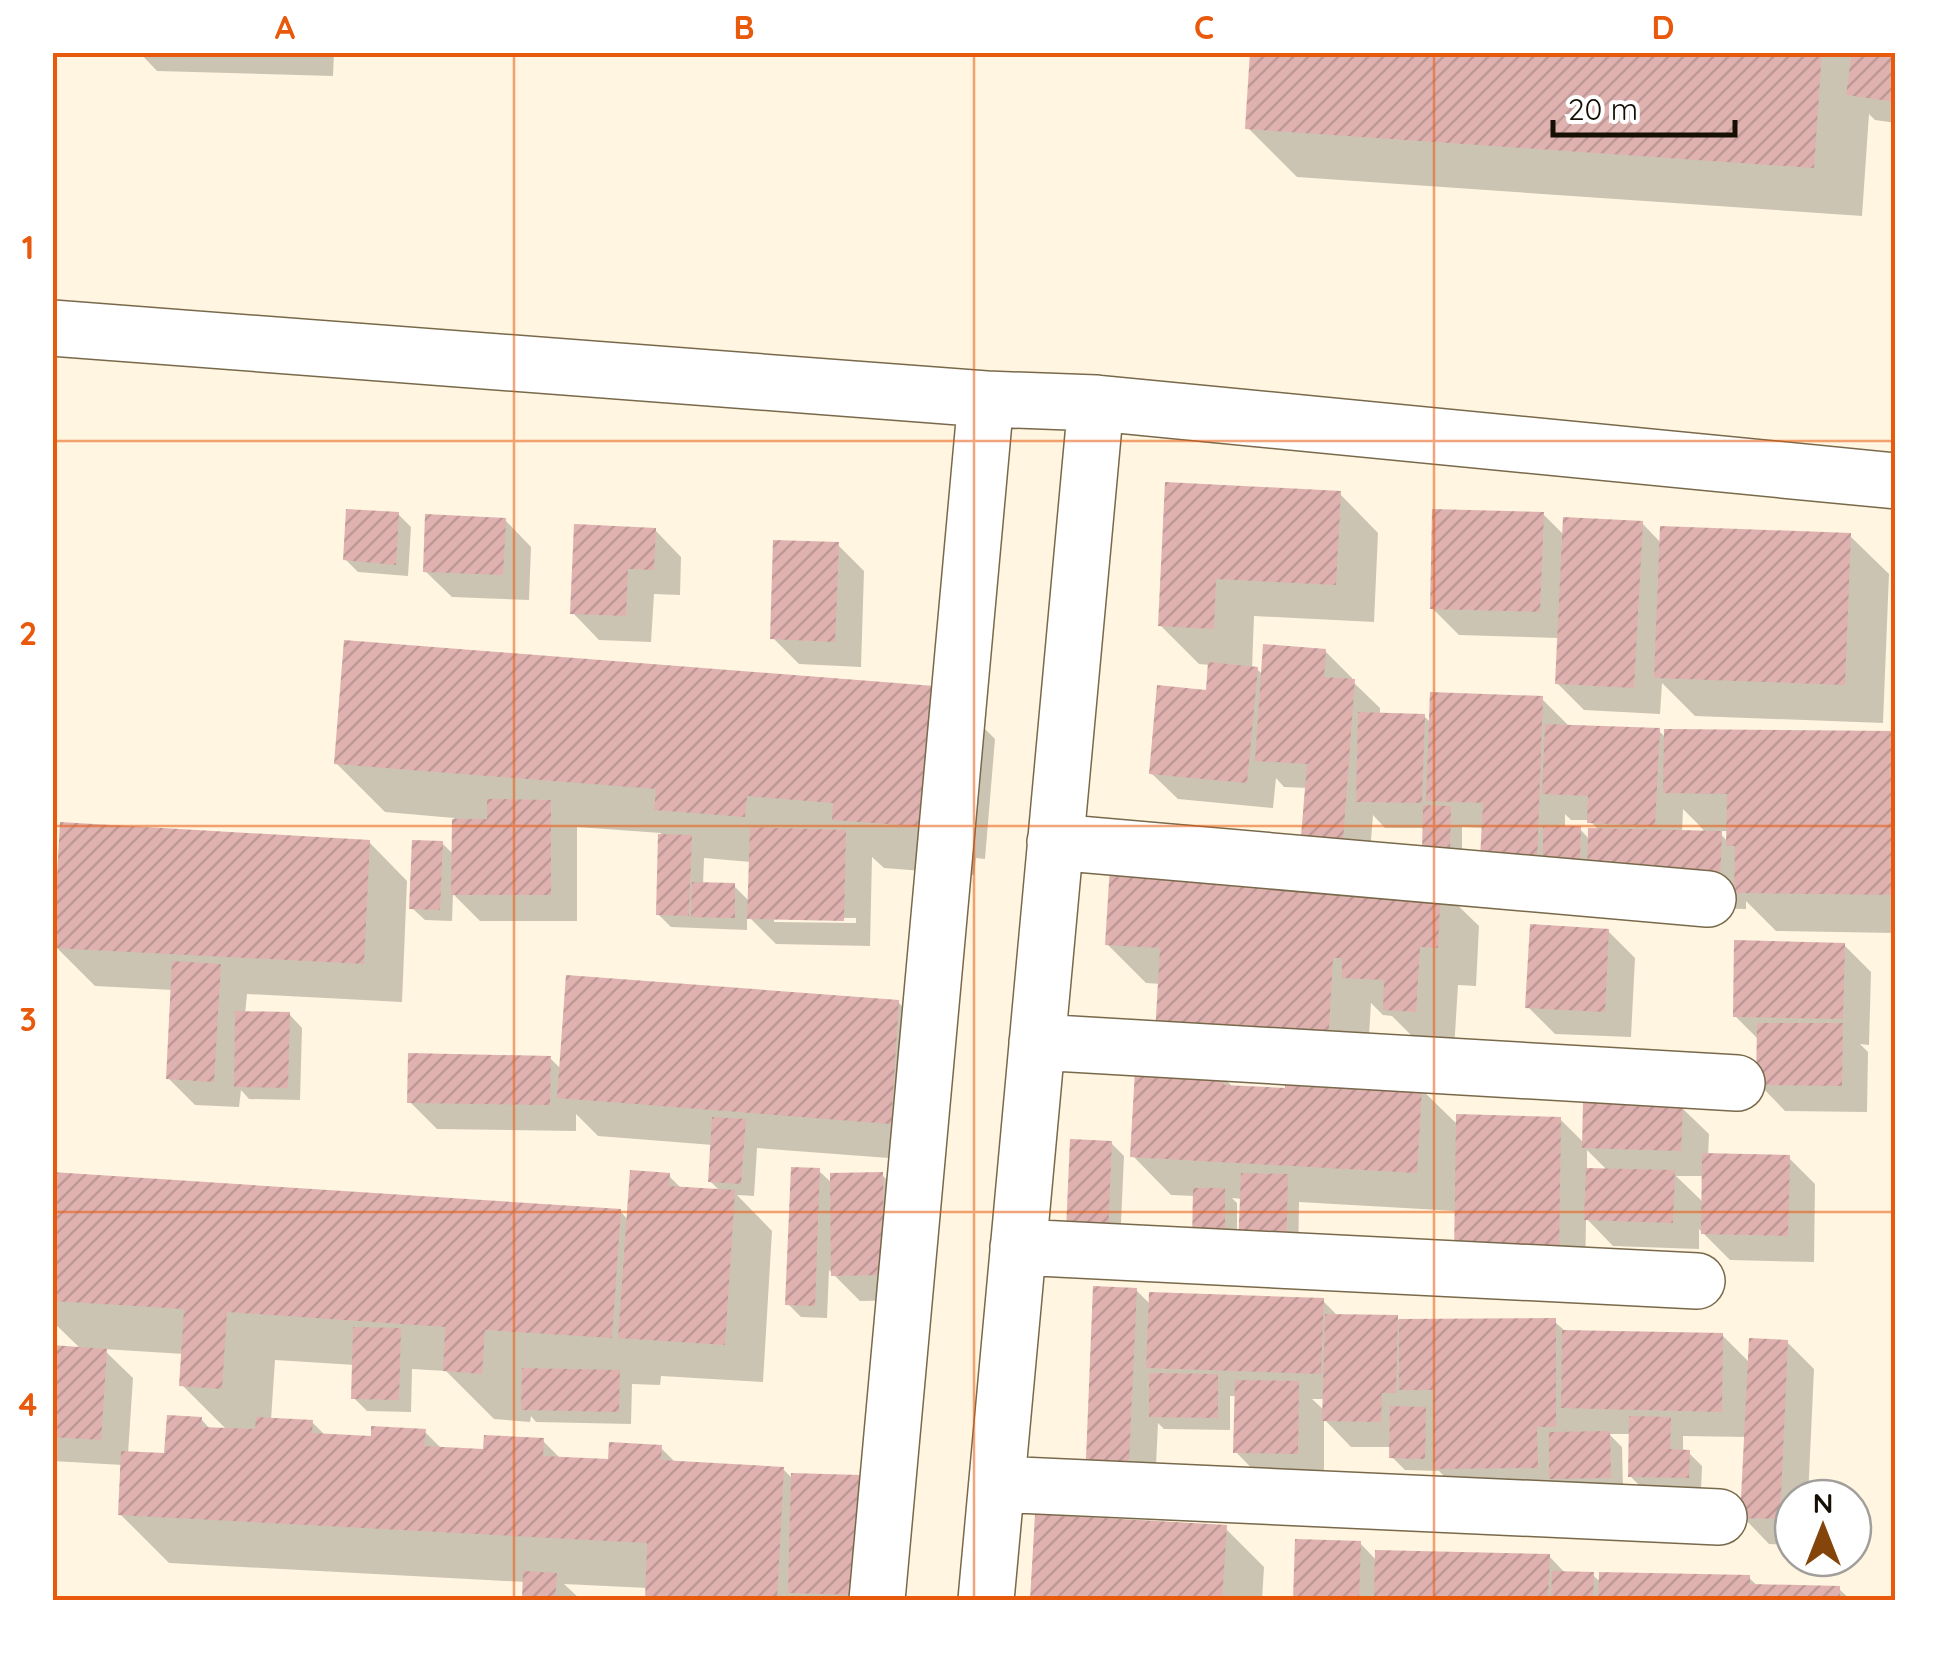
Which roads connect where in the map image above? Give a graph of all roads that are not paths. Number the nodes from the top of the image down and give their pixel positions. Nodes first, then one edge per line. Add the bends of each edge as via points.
1 (52, 328) edge
2 (986, 399) junction
3 (1096, 403) junction
4 (1896, 481) edge
5 (1055, 842) junction
6 (1708, 899) dead end
7 (1037, 1042) junction
8 (1737, 1083) dead end
9 (1018, 1248) junction
10 (1696, 1281) dead end
11 (996, 1484) junction
12 (1719, 1517) dead end
13 (877, 1600) edge
14 (986, 1600) edge

1 - 2 street
2 - 3 street
2 - 13 street
3 - 4 street
3 - 5 street
5 - 6 street
5 - 7 street
7 - 8 street
7 - 9 street
9 - 10 street
9 - 11 street
11 - 12 street
11 - 14 street

